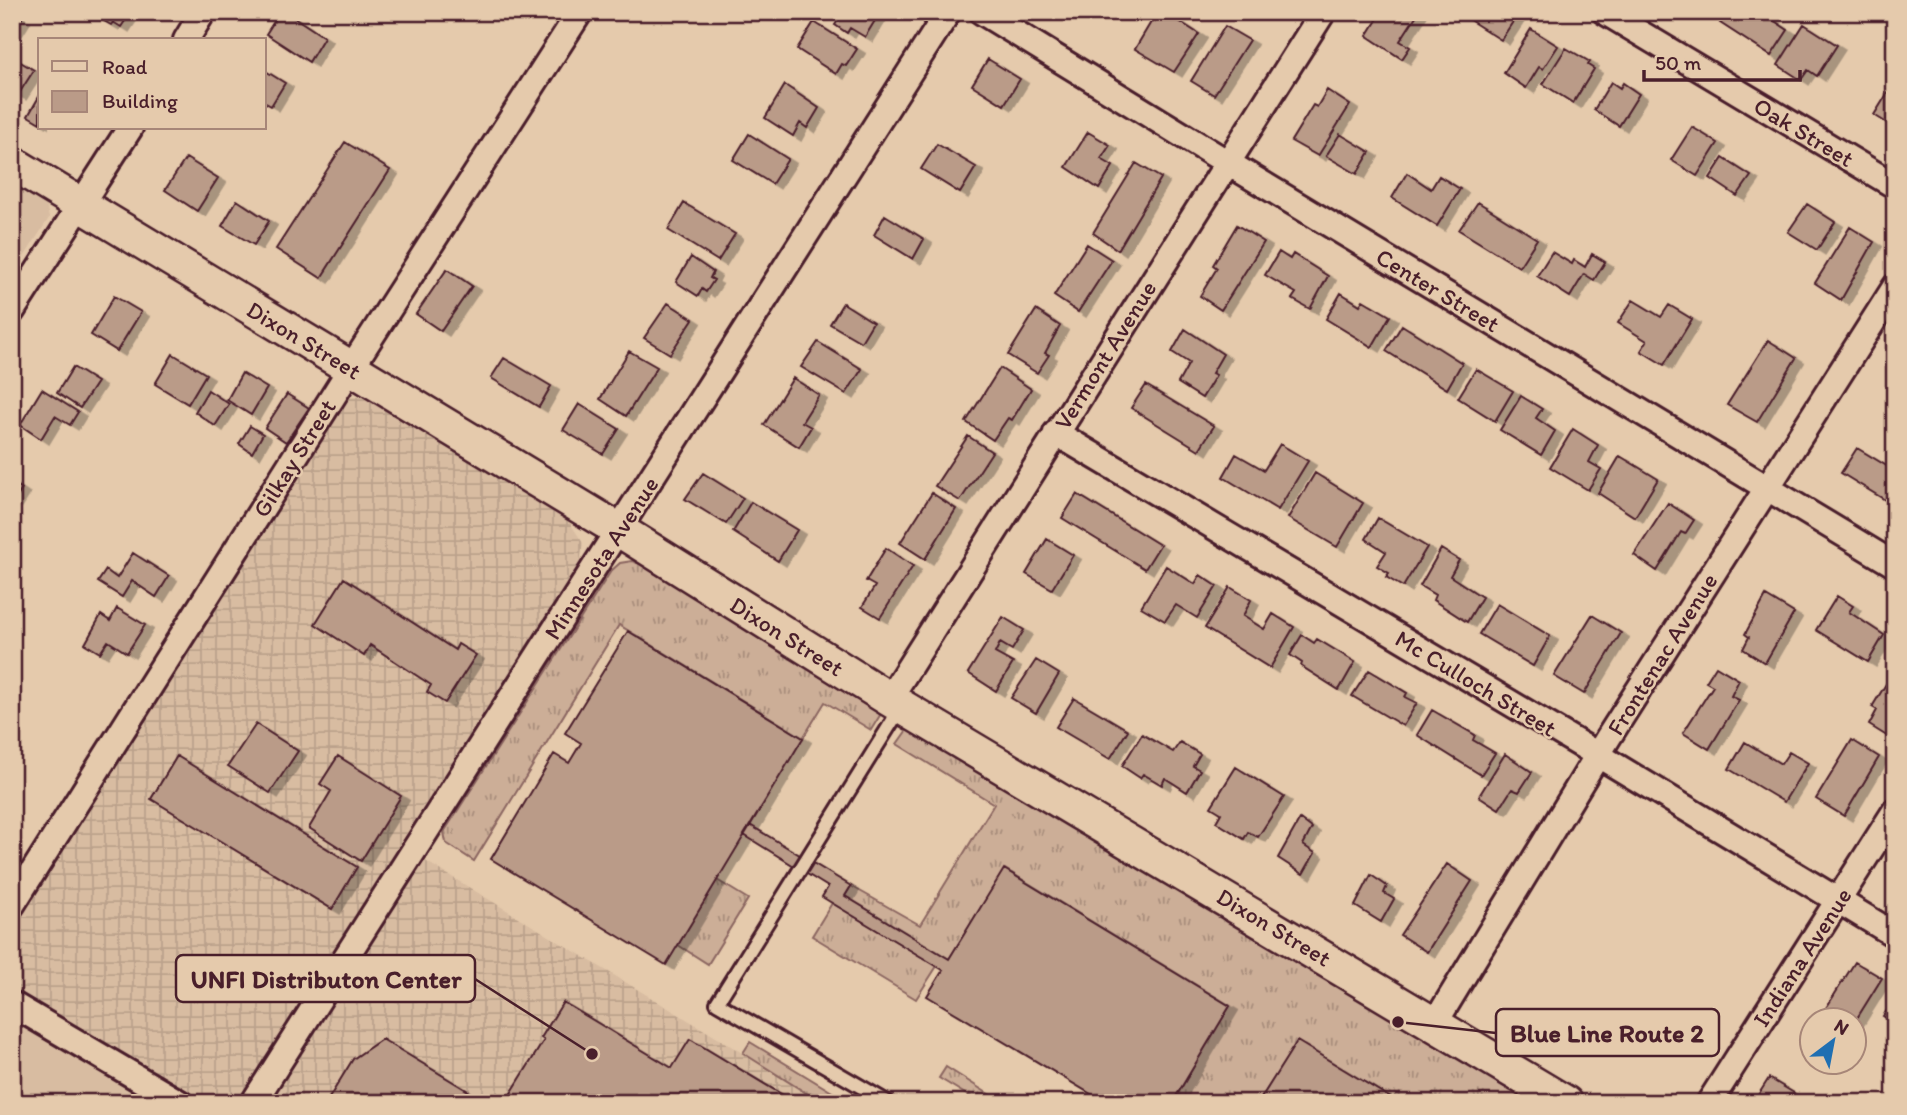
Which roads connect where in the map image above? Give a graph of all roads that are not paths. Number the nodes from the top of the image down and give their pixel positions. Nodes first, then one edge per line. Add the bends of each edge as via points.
1 (203, 12) edge
2 (580, 12) edge
3 (947, 12) edge
4 (982, 12) edge
5 (1323, 12) edge
6 (1605, 12) edge
7 (187, 38) edge
8 (129, 130) edge
9 (12, 163) edge
10 (1228, 163) junction
11 (1895, 186) edge
12 (81, 205) junction
13 (1895, 287) edge
14 (12, 311) edge
15 (351, 368) junction
16 (1056, 433) junction
17 (1767, 489) junction
18 (619, 530) junction
19 (1895, 565) edge
20 (895, 703) junction
21 (1598, 755) junction
22 (1895, 811) edge
23 (1838, 901) junction
24 (12, 905) edge
25 (1895, 935) edge
26 (12, 1004) edge
27 (1434, 1023) junction
28 (180, 1103) edge
29 (253, 1103) edge
30 (890, 1103) edge
31 (1566, 1103) edge
32 (1709, 1103) edge

1 - 7 street
2 - 15 street, Gilkay Street
3 - 18 street, Minnesota Avenue
4 - 10 street, Center Street
5 - 10 street, Vermont Avenue
6 - 11 street, Oak Street
8 - 12 street
9 - 12 street, Dixon Street
10 - 16 street, Vermont Avenue
10 - 17 street, Center Street
12 - 14 street
12 - 15 street, Dixon Street
13 - 17 street, Frontenac Avenue
15 - 18 street, Dixon Street
15 - 24 street, Gilkay Street
16 - 20 street, Vermont Avenue
16 - 21 street, Mc Culloch Street
17 - 19 street, Center Street
17 - 21 street, Frontenac Avenue
18 - 20 street, Dixon Street
18 - 29 street, Minnesota Avenue
20 - 27 street, Dixon Street
20 - 30 lane via 717,1003
21 - 23 street, Mc Culloch Street
21 - 27 street, Frontenac Avenue
22 - 23 street, Indiana Avenue
23 - 25 street, Mc Culloch Street
23 - 32 street, Indiana Avenue
26 - 28 street
27 - 31 street, Dixon Street

